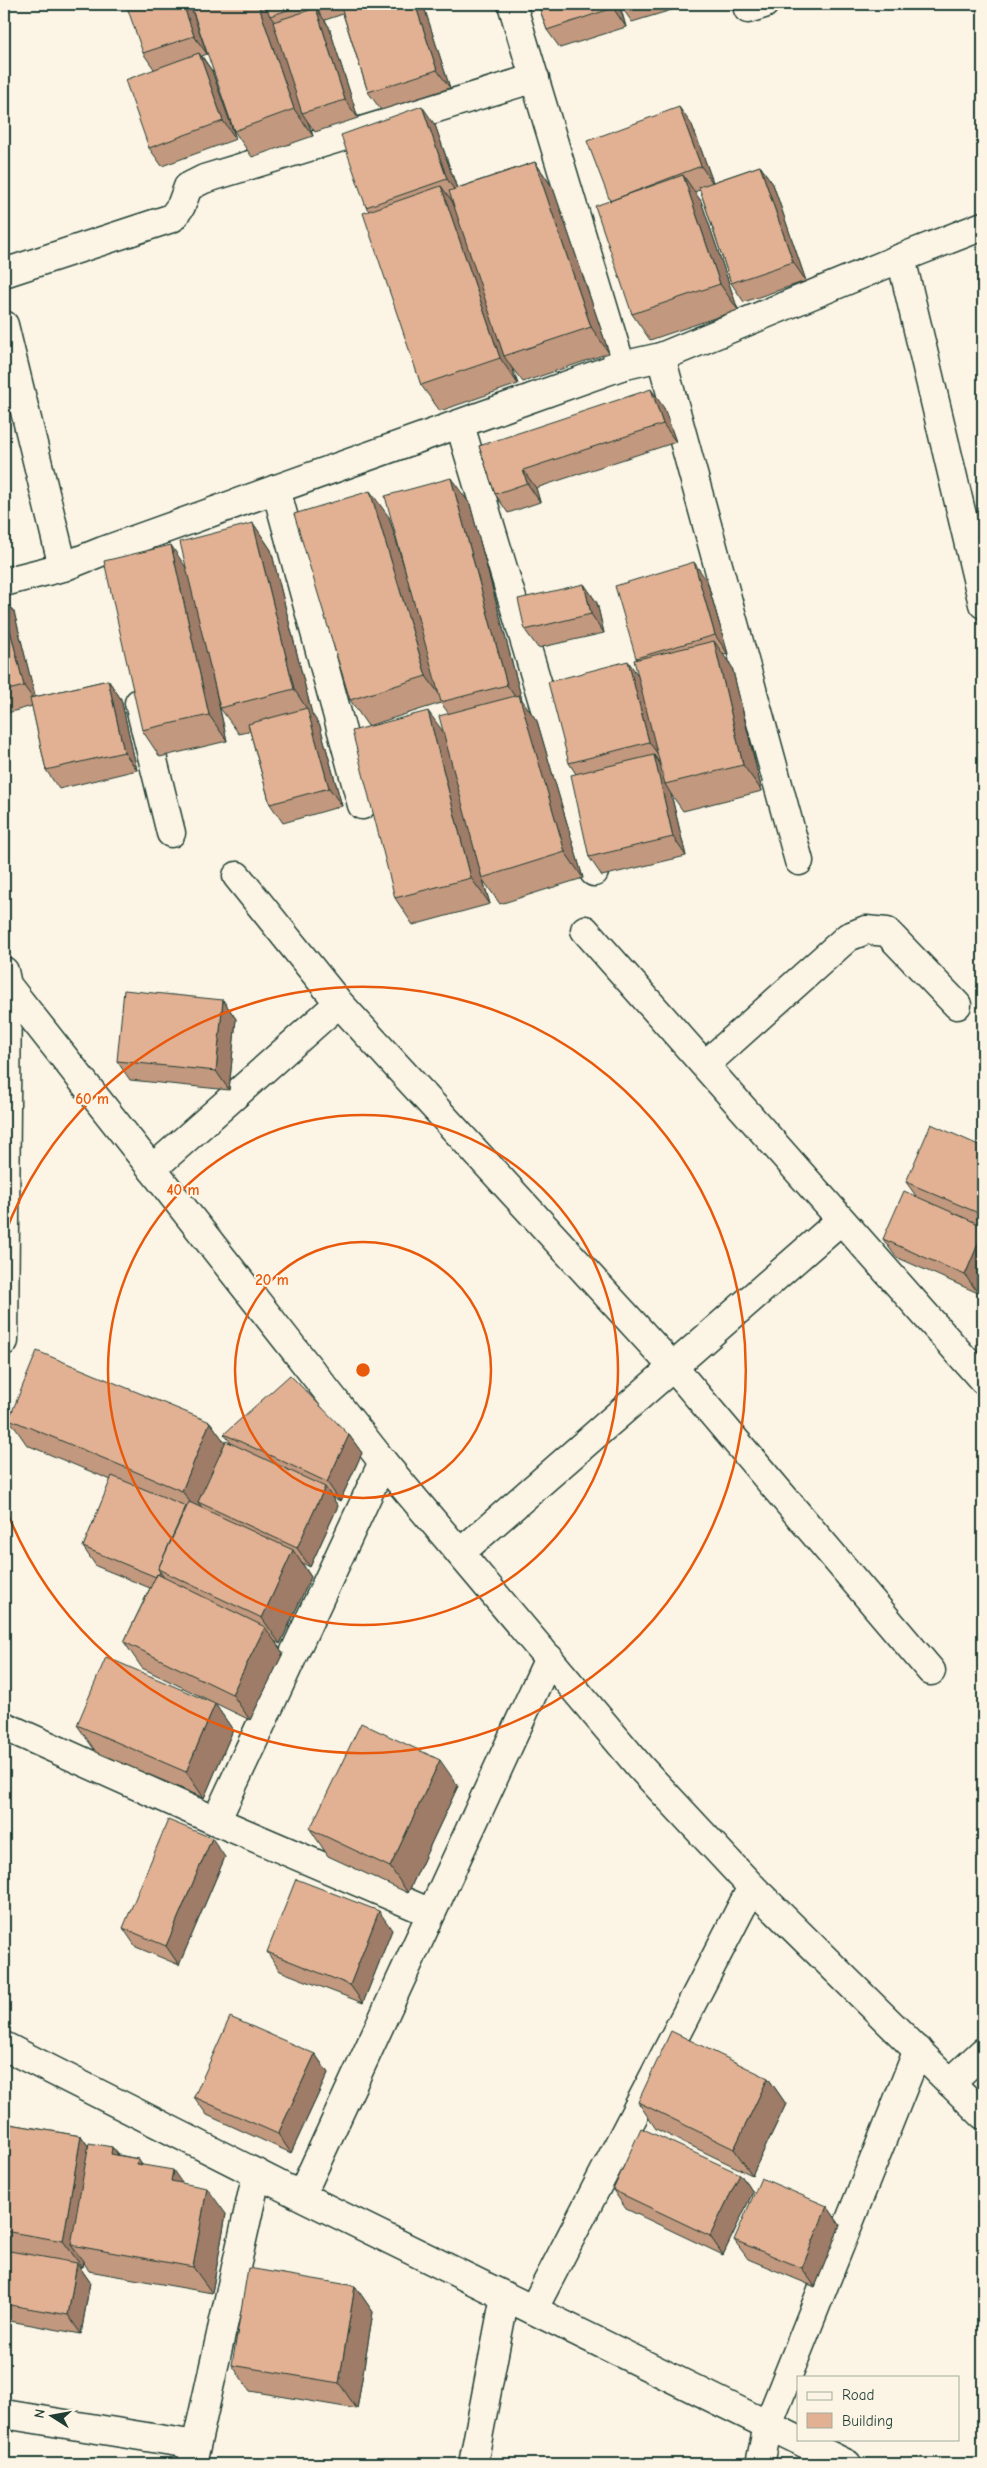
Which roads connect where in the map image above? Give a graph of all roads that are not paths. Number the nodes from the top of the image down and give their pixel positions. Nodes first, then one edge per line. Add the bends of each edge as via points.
1 (512, 4) edge
2 (535, 78) junction
3 (983, 226) edge
4 (901, 258) junction
5 (4, 273) edge
6 (4, 325) edge
7 (661, 358) junction
8 (621, 366) junction
9 (460, 425) junction
10 (276, 489) junction
11 (103, 551) junction
12 (63, 567) junction
13 (110, 579) edge
14 (4, 582) edge
15 (983, 604) edge
16 (135, 682) edge
17 (362, 805) edge
18 (170, 833) dead end
19 (799, 861) dead end
20 (594, 872) edge
21 (237, 876) dead end
22 (585, 930) dead end
23 (6, 978) edge
24 (340, 1004) junction
25 (957, 1005) dead end
26 (705, 1066) junction
27 (152, 1169) junction
28 (841, 1220) junction
29 (4, 1341) edge
30 (673, 1367) junction
31 (983, 1380) edge
32 (383, 1462) junction
33 (460, 1553) junction
34 (549, 1658) junction
35 (931, 1671) dead end
36 (4, 1726) edge
37 (216, 1821) junction
38 (752, 1887) junction
39 (431, 1914) junction
40 (4, 2046) edge
41 (918, 2050) junction
42 (983, 2052) edge
43 (950, 2083) junction
44 (983, 2115) edge
45 (257, 2173) junction
46 (301, 2196) junction
47 (505, 2296) junction
48 (533, 2310) junction
49 (4, 2414) edge
50 (768, 2425) junction
51 (797, 2439) edge
52 (798, 2440) edge
53 (194, 2455) edge
54 (473, 2464) edge
55 (760, 2464) edge
56 (847, 2464) edge

1 - 2 street
2 - 5 street via 204,179 188,187 172,218
2 - 8 street
3 - 4 street
4 - 7 street
4 - 15 street
6 - 12 street
7 - 8 street
7 - 19 street
8 - 9 street
9 - 10 street
9 - 20 street
10 - 11 street
10 - 17 street
11 - 12 street
11 - 13 street
12 - 14 street
16 - 18 street
21 - 24 street
22 - 26 street
23 - 27 street
23 - 29 street
24 - 27 street
24 - 30 street
25 - 26 street via 887,932 866,930 848,937
26 - 28 street
27 - 32 street
28 - 30 street
28 - 31 street
30 - 33 street
30 - 35 street
32 - 33 street
32 - 37 street
33 - 34 street
34 - 38 street via 640,1767
34 - 39 street
36 - 37 street
37 - 39 street
38 - 41 street
38 - 48 street
39 - 46 street
40 - 45 street
41 - 43 street
41 - 50 street
42 - 43 street
43 - 44 street
45 - 46 street
45 - 53 street
46 - 47 street
47 - 48 street
47 - 54 street
48 - 50 street
49 - 53 street
50 - 51 street
50 - 55 street
52 - 56 street

